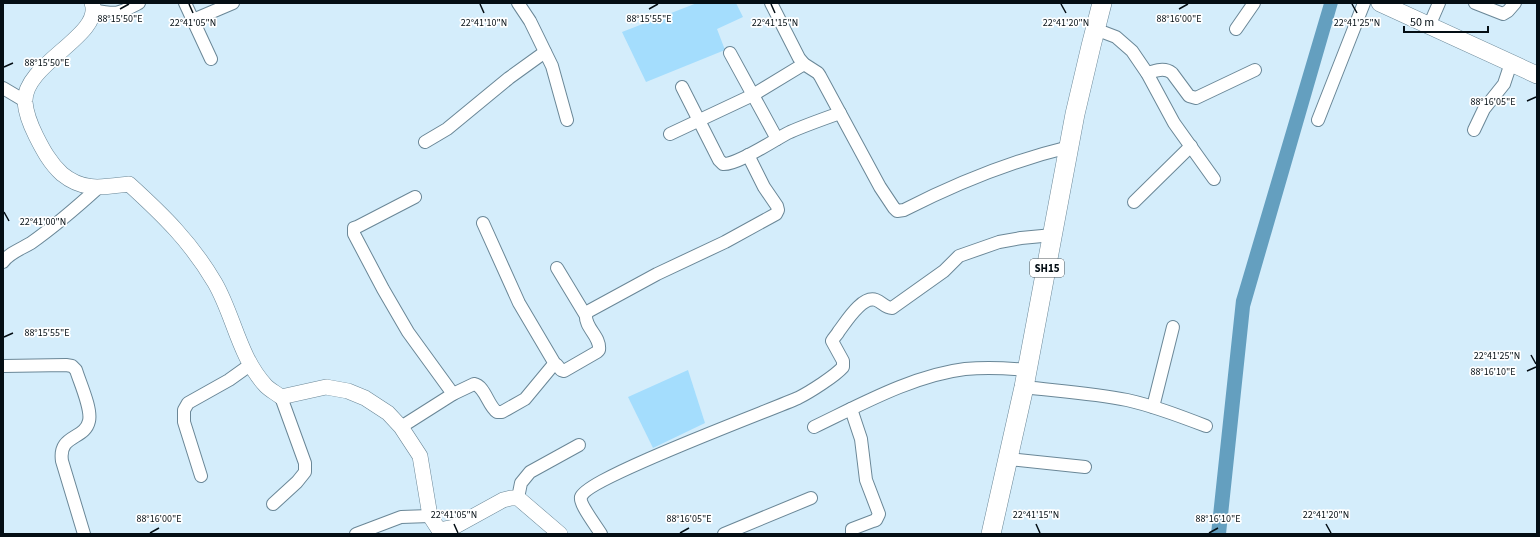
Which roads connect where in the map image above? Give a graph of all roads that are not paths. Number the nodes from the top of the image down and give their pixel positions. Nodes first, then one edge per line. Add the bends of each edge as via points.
1 (139, 3) edge
2 (185, 3) edge
3 (233, 3) edge
4 (518, 3) edge
5 (771, 3) edge
6 (1102, 3) edge
7 (1254, 3) edge
8 (1364, 3) edge
9 (1380, 3) edge
10 (1439, 3) edge
11 (1475, 3) edge
12 (1515, 3) edge
13 (93, 6) edge
14 (193, 20) junction
15 (1429, 26) junction
16 (1095, 29) junction
17 (1236, 29) dead end
18 (545, 52) junction
19 (730, 53) dead end
20 (210, 59) dead end
21 (1511, 63) junction
22 (804, 64) junction
23 (1255, 70) dead end
24 (1147, 73) junction
25 (1537, 75) edge
26 (682, 87) dead end
27 (3, 88) edge
28 (753, 95) junction
29 (25, 101) junction
30 (840, 113) junction
31 (567, 120) dead end
32 (699, 120) junction
33 (1318, 120) dead end
34 (1474, 130) dead end
35 (670, 134) dead end
36 (776, 139) junction
37 (425, 142) dead end
38 (1190, 146) junction
39 (1070, 147) junction
40 (748, 155) junction
41 (1214, 179) dead end
42 (99, 187) junction
43 (415, 197) dead end
44 (1134, 202) dead end
45 (483, 223) dead end
46 (1053, 235) junction
47 (3, 262) edge
48 (556, 268) dead end
49 (586, 316) junction
50 (1173, 327) dead end
51 (555, 364) junction
52 (250, 365) junction
53 (3, 366) edge
54 (1025, 379) junction
55 (453, 394) junction
56 (281, 396) junction
57 (1153, 407) junction
58 (851, 409) junction
59 (1206, 426) dead end
60 (401, 427) junction
61 (814, 427) dead end
62 (579, 445) dead end
63 (1008, 459) junction
64 (1085, 467) dead end
65 (201, 476) dead end
66 (518, 498) junction
67 (811, 498) dead end
68 (273, 504) dead end
69 (430, 516) junction
70 (439, 532) edge
71 (84, 534) edge
72 (356, 534) edge
73 (560, 534) edge
74 (601, 534) edge
75 (724, 534) edge
76 (852, 534) edge
77 (991, 534) edge

1 - 13 street via 114,14
2 - 14 street
3 - 14 street
4 - 18 street
5 - 22 street
6 - 16 main road, SH15
7 - 17 street
8 - 33 street
9 - 15 main road
10 - 15 street
11 - 12 street via 1503,14
13 - 29 street via 91,20 77,37 42,67 28,89
14 - 20 street
15 - 21 main road
16 - 24 street via 1124,43
16 - 39 main road, SH15
18 - 31 street via 556,79
18 - 37 street via 447,129
19 - 28 street
21 - 25 main road
21 - 34 street via 1504,84 1484,109
22 - 28 street
22 - 30 street via 818,73
23 - 24 street via 1196,98 1189,96 1169,70
24 - 38 street via 1174,123
26 - 32 street
27 - 29 street
28 - 32 street
28 - 36 street
29 - 42 street via 30,125 48,158 62,174 82,186
30 - 36 street
30 - 39 street via 880,187 897,211 996,168
32 - 35 street
32 - 40 street via 721,162 726,164
36 - 40 street
38 - 41 street
38 - 44 street
39 - 46 main road, SH15
40 - 49 street via 777,206 776,214 657,274 594,308
42 - 47 street via 65,217 6,257
42 - 52 street via 129,184 168,220 192,248 215,283
43 - 55 street via 354,228 354,234 408,332
45 - 51 street via 519,303
46 - 54 main road, SH15
46 - 74 street via 999,242 959,256 944,271 892,308 876,300 866,302 851,313 832,341 843,361 843,367 815,388 799,398 636,465 583,494 582,504
48 - 49 street
49 - 51 street via 599,343 599,350 566,370 561,370
50 - 57 street
51 - 55 street via 525,400 502,412 492,409 476,384
52 - 56 street via 266,387
52 - 65 street via 188,403 184,410 184,422
53 - 71 street via 66,364 76,370 90,412 89,422 63,445 61,453
54 - 57 street
54 - 58 street via 1004,368 965,369 887,392
54 - 63 main road, SH15
55 - 60 street
56 - 60 street via 326,387 348,391 365,398 388,413
56 - 68 street via 305,463 305,472
57 - 59 street
58 - 61 street
58 - 76 street via 863,450 866,480 879,514 876,520 852,528
60 - 69 street via 420,456
62 - 66 street via 530,472 521,483
63 - 64 street
63 - 77 main road, SH15
66 - 70 street via 503,500 454,527
66 - 73 street
67 - 75 street
69 - 70 street
69 - 72 street via 401,516

